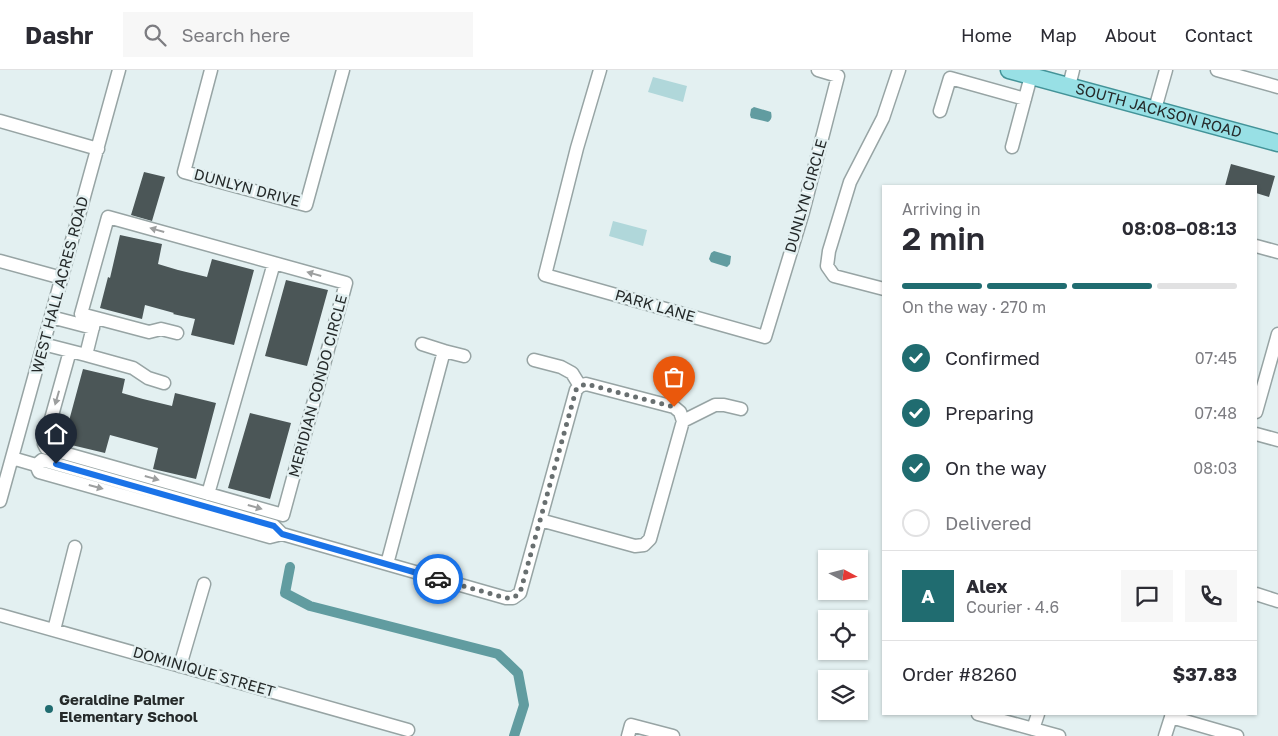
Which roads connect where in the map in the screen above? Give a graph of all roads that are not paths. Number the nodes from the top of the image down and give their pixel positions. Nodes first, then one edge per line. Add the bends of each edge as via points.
1 (119, 70) edge
2 (212, 70) edge
3 (343, 70) edge
4 (600, 70) edge
5 (818, 70) edge
6 (899, 70) edge
7 (1009, 70) edge
8 (1073, 70) edge
9 (1166, 70) edge
10 (1217, 70) edge
11 (1244, 74) edge
12 (963, 76) edge
13 (1031, 76) junction
14 (1069, 86) junction
15 (1278, 87) edge
16 (1025, 99) junction
17 (1155, 110) junction
18 (940, 111) dead end
19 (0, 121) edge
20 (1278, 143) edge
21 (1012, 147) dead end
22 (98, 149) junction
23 (1257, 246) edge
24 (1278, 252) edge
25 (0, 261) edge
26 (274, 263) junction
27 (62, 278) junction
28 (882, 289) edge
29 (51, 317) junction
30 (94, 324) junction
31 (177, 333) dead end
32 (1278, 334) edge
33 (765, 337) joint
34 (44, 344) junction
35 (422, 344) dead end
36 (70, 351) junction
37 (444, 351) junction
38 (86, 355) junction
39 (464, 356) dead end
40 (534, 360) dead end
41 (164, 383) dead end
42 (580, 386) junction
43 (1257, 404) edge
44 (741, 409) dead end
45 (683, 422) junction
46 (1257, 434) edge
47 (1278, 440) edge
48 (12, 458) junction
49 (208, 494) junction
50 (1, 495) edge
51 (540, 520) junction
52 (75, 547) dead end
53 (387, 564) junction
54 (204, 584) dead end
55 (1257, 594) edge
56 (1278, 601) edge
57 (0, 614) edge
58 (54, 630) junction
59 (180, 666) junction
60 (1038, 715) edge
61 (999, 716) edge
62 (1171, 716) edge
63 (1034, 729) junction
64 (408, 730) dead end
65 (630, 730) edge
66 (673, 736) edge
67 (1059, 736) edge
68 (1165, 736) edge
69 (1237, 736) edge

1 - 22 street, WEST HALL ACRES ROAD
2 - 3 street, DUNLYN DRIVE via 184,172 306,205
4 - 33 street, PARK LANE via 545,275
5 - 33 street, DUNLYN CIRCLE via 838,76 803,212
6 - 28 street via 883,118 850,182 827,266 834,276
7 - 13 main road, SOUTH JACKSON ROAD
8 - 14 street
9 - 17 street
10 - 11 street
11 - 15 street
12 - 16 street
12 - 18 street via 950,78
13 - 14 main road, SOUTH JACKSON ROAD
13 - 16 street
14 - 17 main road, SOUTH JACKSON ROAD
16 - 21 street
17 - 20 main road, SOUTH JACKSON ROAD
19 - 22 street
22 - 27 street, WEST HALL ACRES ROAD
23 - 24 street
25 - 27 street
26 -> 30 street, MERIDIAN CONDO CIRCLE via 108,216 81,314
26 - 49 street
49 -> 26 street, MERIDIAN CONDO CIRCLE via 282,514 346,283
27 - 29 street, WEST HALL ACRES ROAD
29 - 30 street
29 - 34 street, WEST HALL ACRES ROAD
30 - 31 street
30 - 38 street
32 - 43 street
34 - 36 street
34 - 48 street, WEST HALL ACRES ROAD
35 - 37 street
36 - 38 street
36 -> 49 street, MERIDIAN CONDO CIRCLE via 44,444 46,448
37 - 39 street
37 - 53 street
38 - 41 street via 133,368
40 - 42 street via 572,373
42 - 45 street via 586,384 674,407 680,412
42 - 51 street via 576,390
44 - 45 street via 715,405
45 - 51 street via 650,540 644,545 635,546
46 - 47 street
48 - 50 street, WEST HALL ACRES ROAD
48 - 53 street via 36,465 40,472 54,470 150,497 270,537 282,534
51 - 53 street via 520,593 513,598
52 - 58 street
54 - 59 street
55 - 56 street
57 - 58 street, DOMINIQUE STREET
58 - 59 street, DOMINIQUE STREET
59 - 64 street, DOMINIQUE STREET
60 - 63 street
61 - 63 street
62 - 68 street
62 - 69 street
63 - 67 street
65 - 66 street

